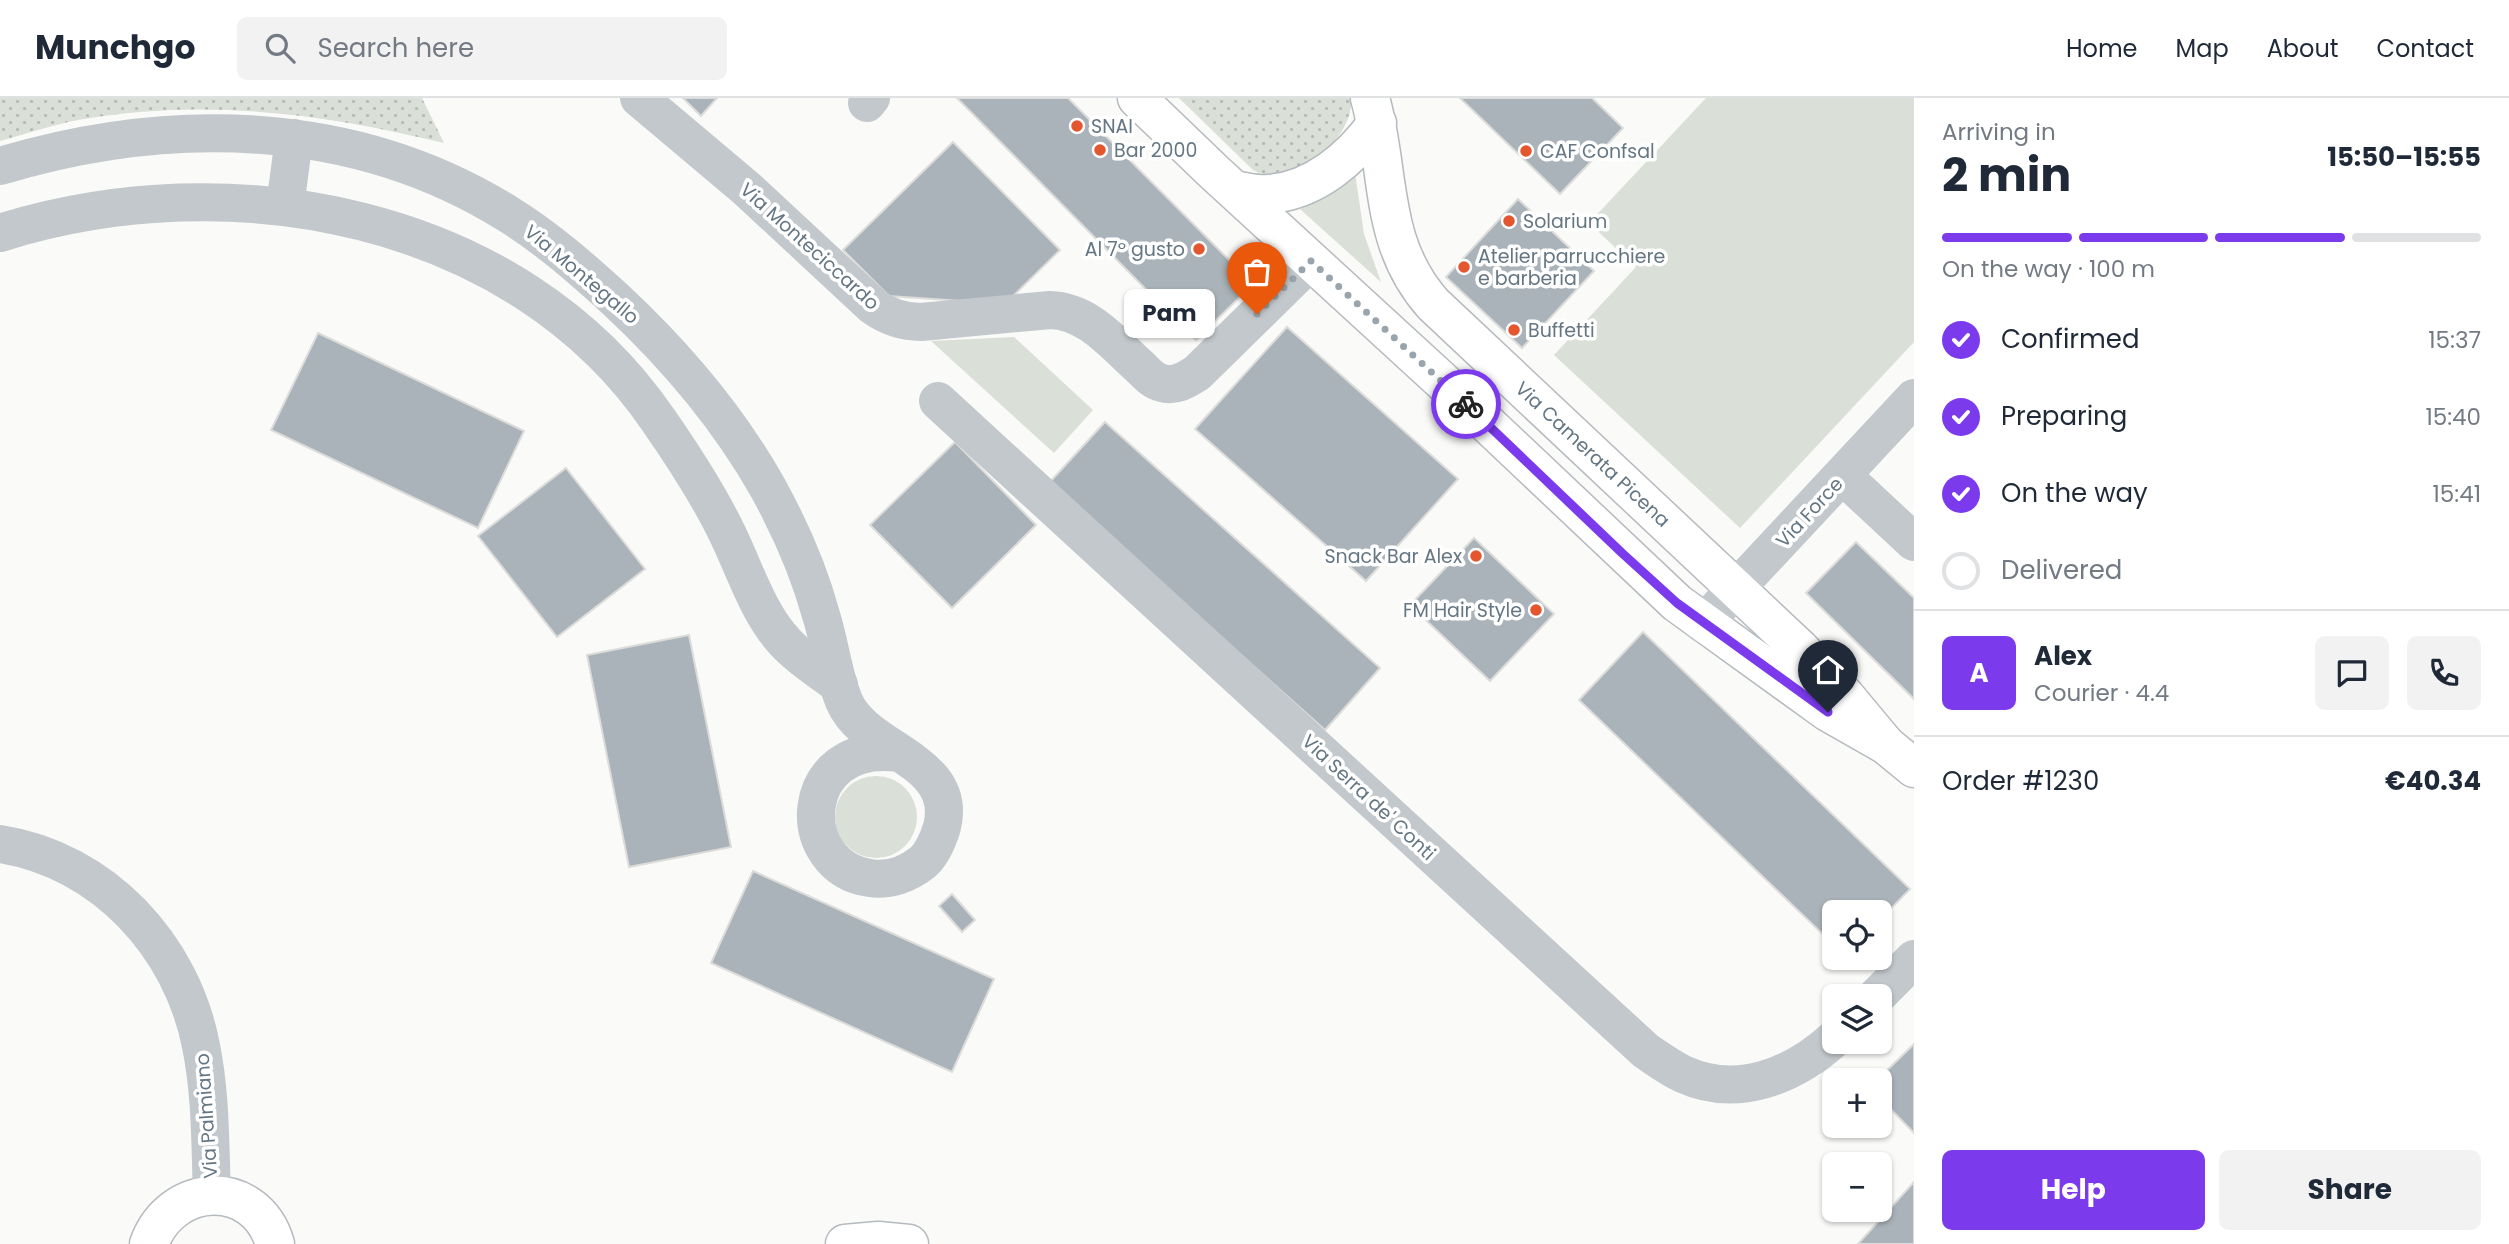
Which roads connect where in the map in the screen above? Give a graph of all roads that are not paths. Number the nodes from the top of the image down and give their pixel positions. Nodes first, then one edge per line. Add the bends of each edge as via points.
1 (639, 98) edge
2 (1137, 98) edge
3 (1374, 110) edge
4 (294, 138) junction
5 (0, 166) edge
6 (1236, 191) junction
7 (285, 207) junction
8 (0, 233) edge
9 (1311, 261) junction
10 (638, 320) junction
11 (604, 356) junction
12 (1914, 398) edge
13 (938, 401) dead end
14 (1843, 476) junction
15 (1914, 542) edge
16 (1737, 590) junction
17 (1703, 624) junction
18 (842, 696) junction
19 (898, 753) junction
20 (1900, 756) edge
21 (825, 782) junction
22 (0, 844) edge
23 (1914, 959) edge
24 (1889, 984) edge
25 (1822, 1049) edge
26 (212, 1195) junction
27 (149, 1244) edge
28 (275, 1244) edge
29 (845, 1244) edge
30 (909, 1244) edge

1 - 9 street, Via Monteciccardo via 747,189 873,306 890,316 933,322 1050,310 1071,313 1093,324 1160,383 1174,384 1197,373
2 - 6 main road, Via Camerata Picena
3 - 6 main road via 1352,153 1316,179 1279,193
3 - 16 main road, Via Camerata Picena via 1391,221 1406,268 1417,286
4 - 5 street, Via Montegallo via 246,132 150,136
4 - 7 street
4 - 10 street, Via Montegallo via 390,160 488,203 562,253
6 - 9 main road, Via Camerata Picena
7 - 8 street, Via Montegallo via 146,204 99,209
7 - 11 street, Via Montegallo via 388,228 457,253 555,313
9 - 17 main road, Via Camerata Picena
10 - 11 street
10 - 18 street, Via Montegallo via 694,381 768,489 817,601
11 - 18 street, Via Montegallo via 639,393 682,455 715,509 773,626
12 - 14 street, Via Force
13 - 25 street, Via Serra de' Conti via 1646,1051 1682,1074 1728,1085 1790,1071
14 - 15 street
14 - 16 street, Via Force
16 - 17 street, Via Force
16 - 20 main road, Via Camerata Picena via 1822,671
17 - 20 main road, Via Camerata Picena via 1828,712
18 - 19 street, Via Montegallo via 869,730
18 - 21 street, Via Montegallo
19 - 21 street via 856,755 838,766
19 - 21 street, Via Montegallo via 918,763 942,798 944,820 938,841 926,859 909,871 890,878 869,878 833,859 821,842 816,822 817,801
22 - 26 street, Via Palmiano via 52,859 96,882 136,917 166,956 183,987 201,1043
23 - 24 street
26 - 27 main road via 168,1212
26 - 28 main road via 233,1198 249,1208 264,1222
29 - 30 main road

